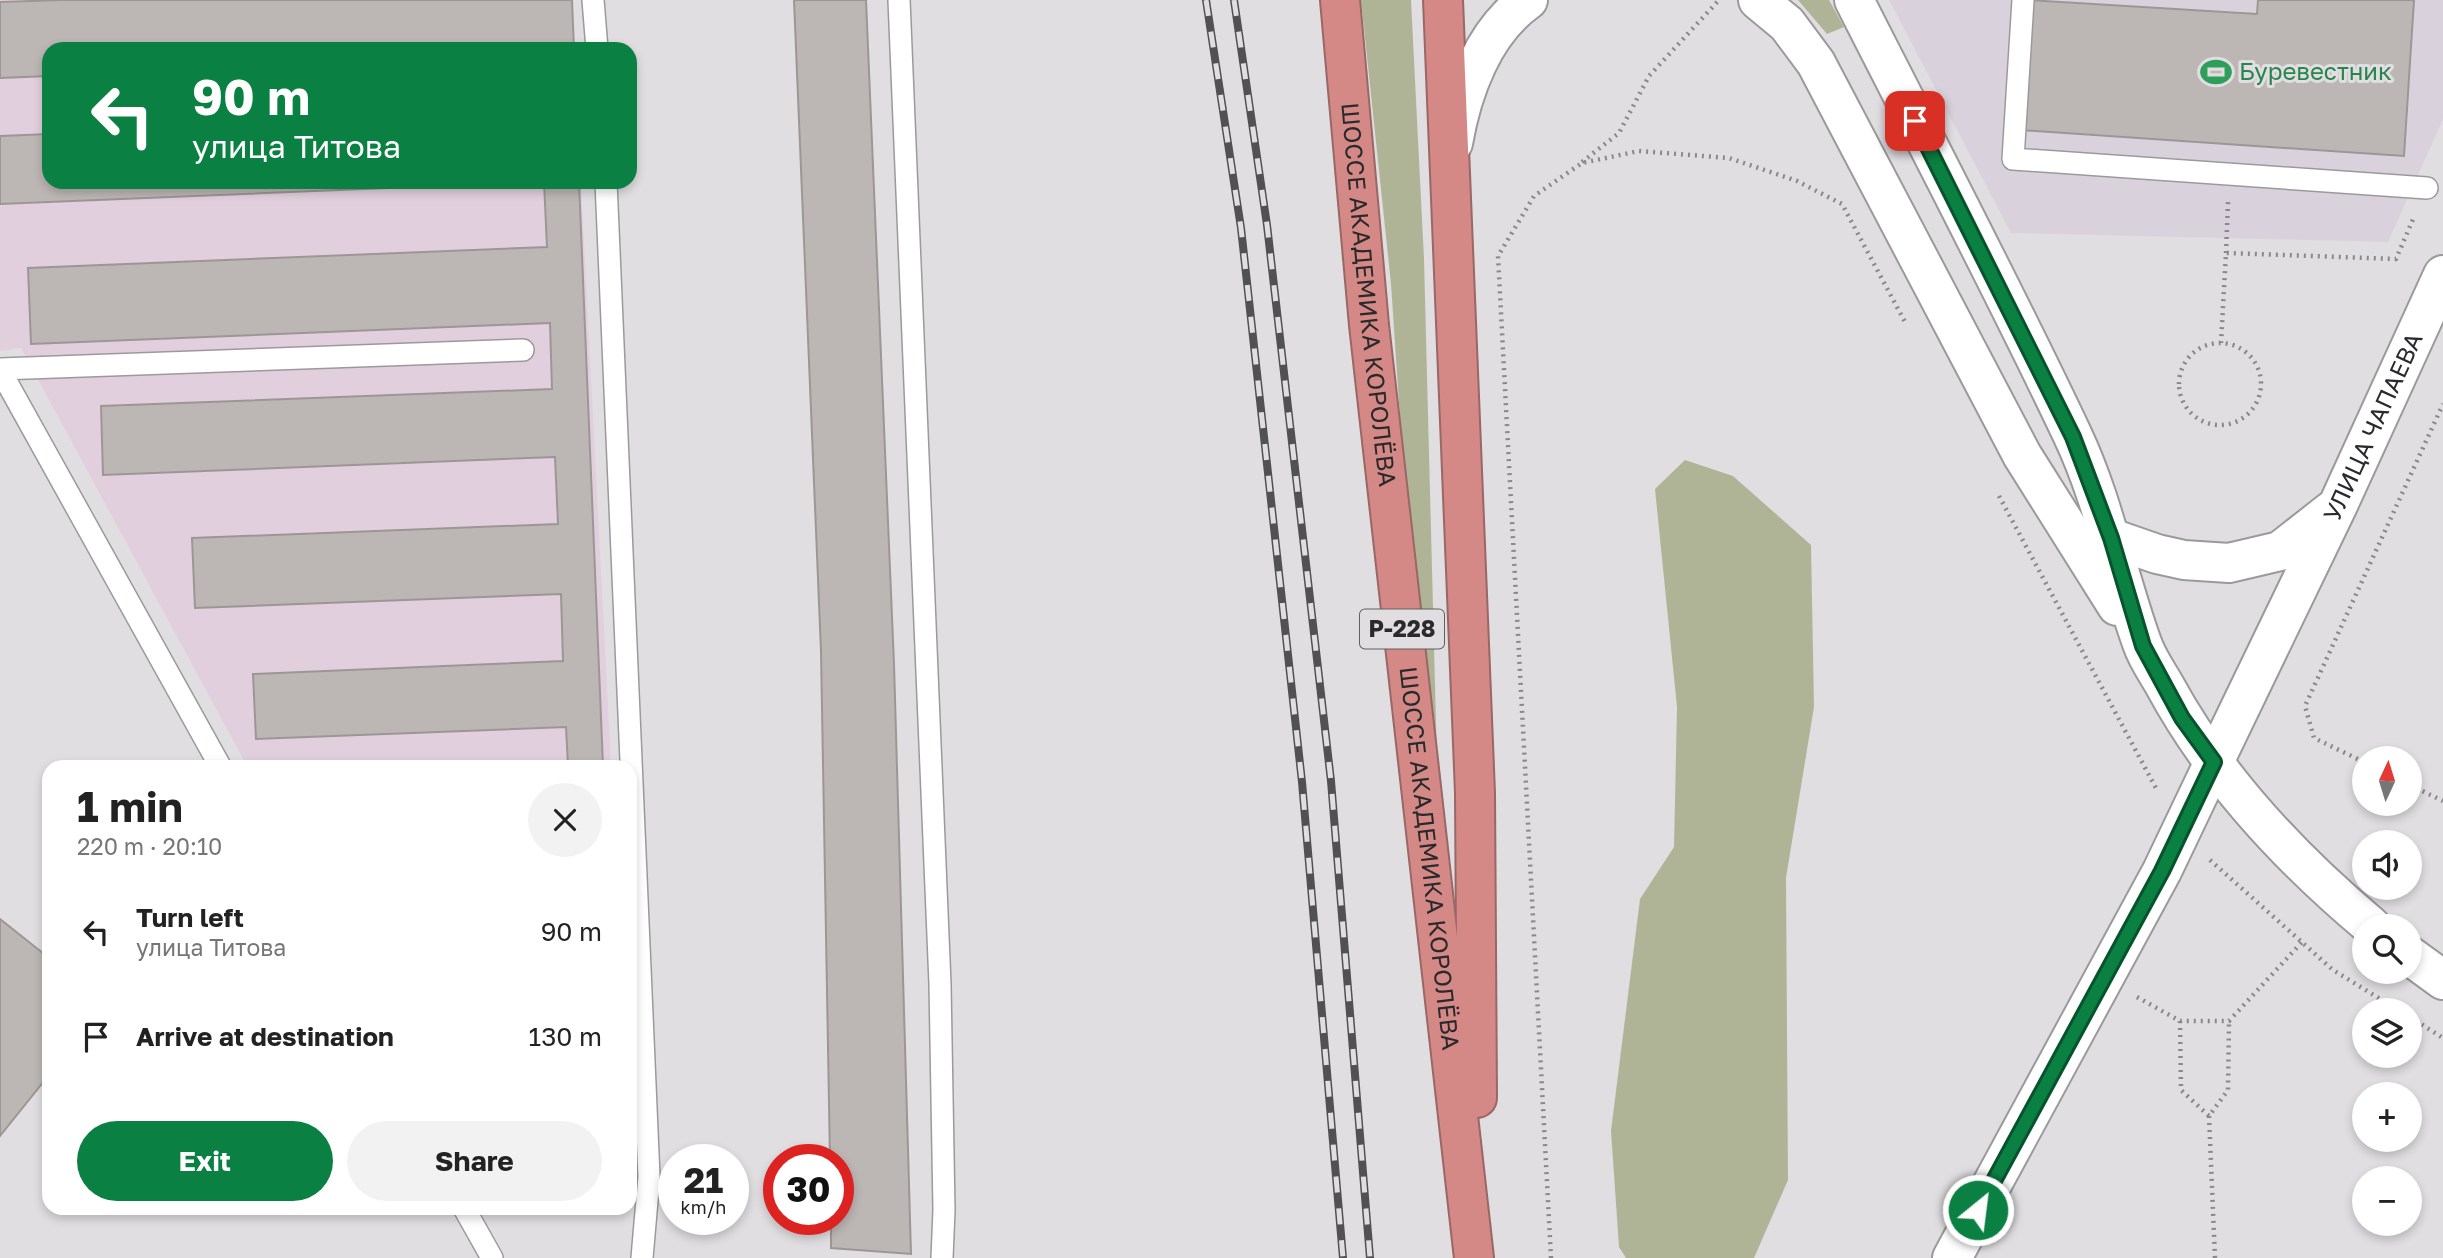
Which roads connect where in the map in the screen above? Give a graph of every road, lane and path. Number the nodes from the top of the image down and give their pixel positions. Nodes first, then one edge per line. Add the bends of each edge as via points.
1 (593, 0) edge
2 (899, 0) edge
3 (1340, 0) edge
4 (1443, 0) edge
5 (1528, 0) edge
6 (1719, 0) edge
7 (1758, 0) edge
8 (1854, 0) edge
9 (2023, 0) edge
10 (596, 42) edge
11 (1582, 163) junction
12 (1449, 166) junction
13 (2230, 174) junction
14 (2427, 188) joint
15 (606, 189) edge
16 (2226, 253) junction
17 (2443, 275) edge
18 (1907, 326) dead end
19 (2221, 343) junction
20 (523, 350) dead end
21 (0, 370) edge
22 (2443, 404) edge
23 (1999, 496) dead end
24 (2338, 505) junction
25 (2111, 538) junction
26 (2143, 646) junction
27 (2352, 756) edge
28 (217, 760) edge
29 (625, 760) edge
30 (2214, 762) junction
31 (2422, 791) edge
32 (2443, 801) edge
33 (2180, 833) junction
34 (2356, 914) edge
35 (2302, 942) junction
36 (2422, 965) edge
37 (2443, 980) edge
38 (2137, 997) dead end
39 (2378, 998) edge
40 (2180, 1021) junction
41 (2229, 1021) junction
42 (2422, 1025) edge
43 (2443, 1038) edge
44 (637, 1116) edge
45 (2209, 1116) junction
46 (639, 1176) edge
47 (468, 1215) edge
48 (492, 1258) edge
49 (642, 1258) edge
50 (943, 1258) edge
51 (1475, 1258) edge
52 (1551, 1258) edge
53 (1952, 1258) edge
54 (2215, 1258) edge

1 - 10 lane
2 - 50 lane via 940,984
3 - 51 highway, ШОССЕ АКАДЕМИКА КОРОЛЁВА / Р-228 via 1369,325
4 - 12 highway, ШОССЕ АКАДЕМИКА КОРОЛЁВА / Р-228
5 - 12 main road via 1490,39 1474,71 1458,115
6 - 11 path via 1649,76 1619,133
7 - 26 main road via 1787,24 1816,64 2022,455
8 - 25 main road via 2073,437
9 - 13 lane via 2013,159
11 - 18 path via 1639,151 1729,158 1797,181 1842,204
11 - 52 path via 1534,196 1498,256
12 - 51 highway, ШОССЕ АКАДЕМИКА КОРОЛЁВА / Р-228 via 1475,793
13 - 14 lane
13 - 16 path
14 - 16 path via 2396,258
15 - 29 lane
16 - 19 path
17 - 24 main road, УЛИЦА ЧАПАЕВА
19 - 19 path via 2208,344 2187,358 2178,382 2185,407 2205,423 2218,425 2231,424 2252,410 2261,386 2254,361 2234,345
20 - 21 lane
21 - 28 lane
22 - 27 path via 2305,706 2314,737
23 - 33 path
24 - 25 main road, УЛИЦА ЧАПАЕВА via 2280,551 2229,563 2184,560
24 - 30 main road
25 - 26 main road
26 - 30 main road via 2182,718
30 - 33 main road
30 - 34 main road via 2293,856
31 - 32 path
33 - 35 path
33 - 53 main road
35 - 39 path via 2333,970
35 - 41 path
36 - 37 main road
38 - 40 path
40 - 41 path
40 - 45 path via 2181,1090
41 - 45 path via 2228,1090
42 - 43 path
44 - 46 lane
45 - 54 path
46 - 49 lane
47 - 48 lane

